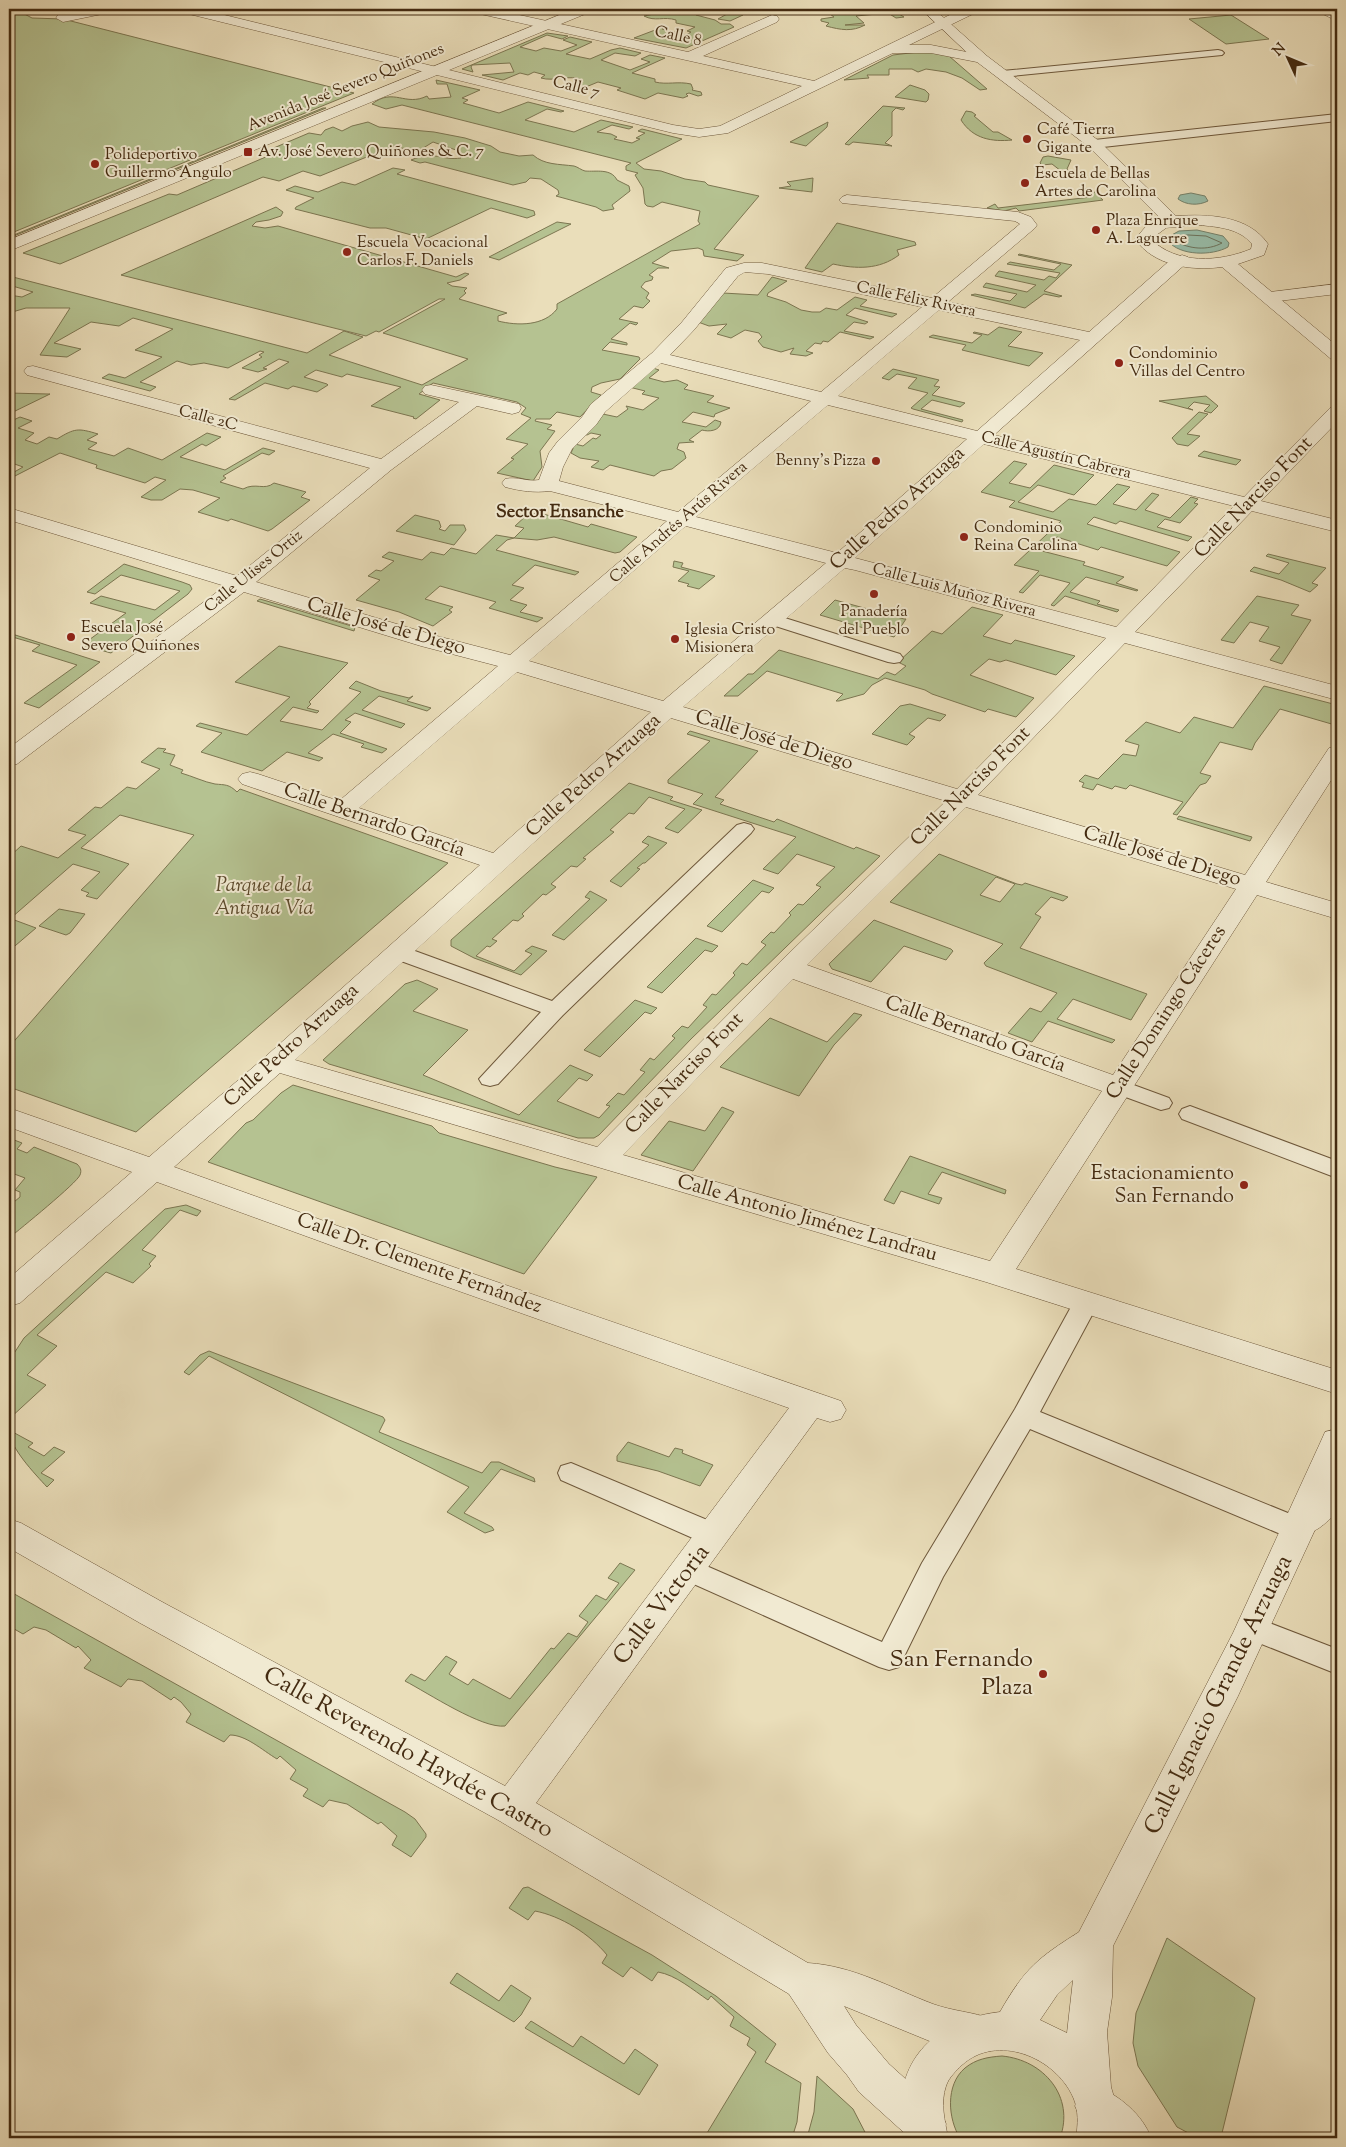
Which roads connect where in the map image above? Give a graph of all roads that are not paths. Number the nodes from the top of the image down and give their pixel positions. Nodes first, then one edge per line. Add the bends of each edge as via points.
1 (107, 9) edge
2 (185, 9) edge
3 (476, 9) edge
4 (584, 9) edge
5 (927, 9) edge
6 (972, 9) edge
7 (1324, 9) edge
8 (1337, 17) edge
9 (62, 18) dead end
10 (772, 19) dead end
11 (942, 22) junction
12 (545, 25) junction
13 (885, 50) junction
14 (1218, 53) dead end
15 (689, 57) junction
16 (982, 59) junction
17 (434, 71) junction
18 (1002, 74) junction
19 (815, 85) junction
20 (1331, 117) edge
21 (1337, 129) edge
22 (1094, 144) junction
23 (846, 200) dead end
24 (1172, 221) junction
25 (9, 246) edge
26 (1182, 260) junction
27 (1227, 263) junction
28 (1337, 289) edge
29 (1270, 297) junction
30 (935, 304) junction
31 (1094, 338) junction
32 (1337, 355) edge
33 (658, 357) junction
34 (33, 371) dead end
35 (431, 390) dead end
36 (824, 398) junction
37 (473, 400) junction
38 (512, 408) dead end
39 (1337, 412) edge
40 (980, 436) junction
41 (384, 466) junction
42 (512, 483) dead end
43 (550, 485) junction
44 (1248, 504) junction
45 (9, 514) edge
46 (682, 519) junction
47 (1337, 526) edge
48 (840, 561) junction
49 (240, 584) junction
50 (772, 619) junction
51 (1119, 635) junction
52 (894, 658) dead end
53 (515, 664) junction
54 (1337, 693) edge
55 (667, 709) junction
56 (1337, 753) edge
57 (9, 759) edge
58 (250, 779) dead end
59 (962, 798) junction
60 (343, 810) junction
61 (744, 829) dead end
62 (498, 863) junction
63 (1250, 884) junction
64 (1337, 910) edge
65 (397, 952) junction
66 (789, 968) junction
67 (555, 1010) junction
68 (275, 1063) junction
69 (490, 1079) dead end
70 (1120, 1087) junction
71 (1161, 1103) dead end
72 (1190, 1114) dead end
73 (9, 1117) edge
74 (602, 1160) junction
75 (153, 1170) junction
76 (1337, 1170) edge
77 (997, 1274) junction
78 (9, 1295) edge
79 (1086, 1302) junction
80 (1337, 1382) edge
81 (820, 1406) joint
82 (1024, 1416) junction
83 (1337, 1441) edge
84 (571, 1473) dead end
85 (1337, 1495) edge
86 (1302, 1526) junction
87 (9, 1532) edge
88 (714, 1535) junction
89 (688, 1570) junction
90 (1254, 1629) junction
91 (1337, 1662) edge
92 (511, 1808) junction
93 (1092, 1945) junction
94 (803, 1981) junction
95 (995, 2031) junction
96 (1095, 2112) edge
97 (926, 2134) edge
98 (1130, 2138) edge

1 - 9 street
2 - 17 street, Calle 7
3 - 12 street, Calle 8
4 - 12 street, Avenida José Severo Quiñones
5 - 11 street
6 - 11 street, Calle 7
7 - 8 street
10 - 15 street
11 - 13 street, Calle 7
11 - 16 street
12 - 15 street, Calle 8
12 - 17 street, Avenida José Severo Quiñones
13 - 16 street via 931,49
13 - 19 street, Calle 7
14 - 18 lane
15 - 19 street, Calle 8
16 - 18 street
17 - 19 street, Calle 7 via 699,133 722,130
17 - 25 street, Avenida José Severo Quiñones
18 - 22 street
20 - 21 lane
20 - 22 lane
22 - 24 street
23 - 30 street, Calle Andrés Arús Rivera via 1025,220 1029,226
24 - 26 street via 1147,231 1143,239 1148,247 1162,255
24 - 27 street via 1221,222 1254,235 1260,244 1258,252 1246,259
26 - 27 street
26 - 31 street, Calle Pedro Arzuaga
27 - 29 street
28 - 29 street
29 - 32 street
30 - 31 street, Calle Félix Rivera
30 - 33 street, Calle Félix Rivera via 753,266 738,268
30 - 36 street, Calle Andrés Arús Rivera
31 - 40 street, Calle Pedro Arzuaga
33 - 36 street, Calle Agustín Cabrera
33 - 43 street via 598,408 565,445 553,467
34 - 41 street, Calle 2C
35 - 37 street
36 - 40 street, Calle Agustín Cabrera
36 - 46 street, Calle Andrés Arús Rivera
37 - 38 street
37 - 41 street, Calle Ulises Ortiz
39 - 44 street, Calle Narciso Font
40 - 44 street, Calle Agustín Cabrera
40 - 48 street, Calle Pedro Arzuaga
41 - 49 street, Calle Ulises Ortiz
42 - 43 street, Calle Luis Muñoz Rivera via 533,487
43 - 46 street, Calle Luis Muñoz Rivera
44 - 47 street, Calle Agustín Cabrera
44 - 51 street, Calle Narciso Font
45 - 49 street, Calle José de Diego
46 - 48 street, Calle Luis Muñoz Rivera
46 - 53 street, Calle Andrés Arús Rivera
48 - 50 street, Calle Pedro Arzuaga
48 - 51 street, Calle Luis Muñoz Rivera
49 - 53 street, Calle José de Diego
49 - 57 street, Calle Ulises Ortiz
50 - 52 lane
50 - 55 street, Calle Pedro Arzuaga
51 - 54 street, Calle Luis Muñoz Rivera
51 - 59 street, Calle Narciso Font
53 - 55 street, Calle José de Diego
53 - 60 street, Calle Andrés Arús Rivera
55 - 59 street, Calle José de Diego
55 - 62 street, Calle Pedro Arzuaga
56 - 63 street, Calle Domingo Cáceres
58 - 60 street, Calle Bernardo García
59 - 63 street, Calle José de Diego
59 - 66 street, Calle Narciso Font
60 - 62 street, Calle Bernardo García
61 - 67 lane
62 - 65 street, Calle Pedro Arzuaga
63 - 64 street, Calle José de Diego
63 - 70 street, Calle Domingo Cáceres
65 - 67 lane
65 - 68 street, Calle Pedro Arzuaga
66 - 70 street, Calle Bernardo García
66 - 74 street, Calle Narciso Font
67 - 69 lane
68 - 74 street, Calle Antonio Jiménez Landrau
68 - 75 street, Calle Pedro Arzuaga
70 - 71 lane, Calle Bernardo García
70 - 77 street, Calle Domingo Cáceres
72 - 76 lane
73 - 75 street, Calle Dr. Clemente Fernández
74 - 77 street, Calle Antonio Jiménez Landrau
75 - 78 street, Calle Pedro Arzuaga
75 - 81 street, Calle Dr. Clemente Fernández
77 - 79 street, Calle Antonio Jiménez Landrau
79 - 80 street, Calle Antonio Jiménez Landrau
79 - 82 lane
81 - 88 street, Calle Victoria
82 - 86 lane
82 - 89 lane via 932,1570 889,1658
83 - 86 street, Calle Ignacio Grande Arzuaga
84 - 88 lane
85 - 86 street
86 - 90 street, Calle Ignacio Grande Arzuaga
87 - 92 street, Calle Reverendo Haydée Castro
88 - 89 street, Calle Victoria
89 - 92 street, Calle Victoria
90 - 91 lane
90 - 93 street, Calle Ignacio Grande Arzuaga
92 - 94 street, Calle Reverendo Haydée Castro
93 - 95 street, Calle Ignacio Grande Arzuaga via 1056,1969 1021,2014
93 - 96 street via 1094,1963 1087,2037
94 - 95 street, Calle Reverendo Haydée Castro via 831,1983 932,2023
94 - 97 street, Calle Reverendo Haydée Castro via 842,2039
95 - 96 street, Calle Reverendo Haydée Castro via 1045,2040 1073,2061
95 - 97 street via 950,2047 929,2072 921,2104
96 - 98 street

